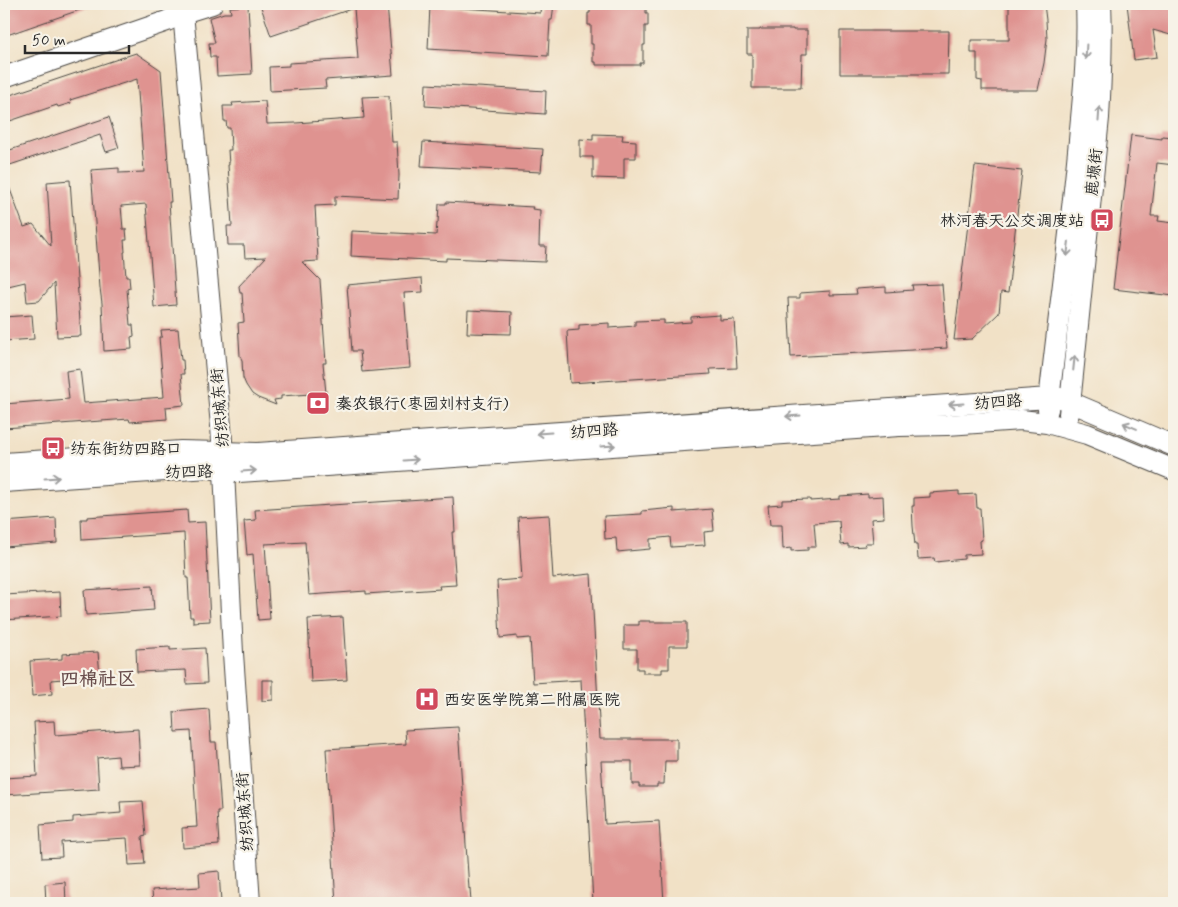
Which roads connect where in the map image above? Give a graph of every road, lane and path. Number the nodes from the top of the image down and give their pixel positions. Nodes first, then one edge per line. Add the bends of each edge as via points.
1 (212, 4) edge
2 (1086, 4) edge
3 (1101, 4) edge
4 (181, 8) edge
5 (4, 77) edge
6 (1049, 398) junction
7 (1070, 402) junction
8 (1047, 423) junction
9 (1068, 429) junction
10 (1174, 446) edge
11 (223, 462) junction
12 (4, 463) edge
13 (1174, 470) edge
14 (4, 482) edge
15 (250, 903) edge

1 - 4 street
2 -> 6 street, 鹿塬街 via 1087,53 1078,152
7 -> 3 street, 鹿塬街 via 1099,118
4 - 5 street via 167,21
4 - 11 street, 纺织城东街
6 - 7 street, 纺四路
6 - 8 street, 鹿塬街
6 -> 11 street, 纺四路 via 258,453
7 - 9 street, 鹿塬街
10 -> 7 street, 纺四路
8 - 9 street, 纺四路
11 -> 8 street, 纺四路 via 249,471 899,426 1021,420
9 - 13 street, 纺四路
11 - 12 street, 纺四路 via 181,450
14 -> 11 street, 纺四路 via 209,468
11 - 15 street, 纺织城东街

